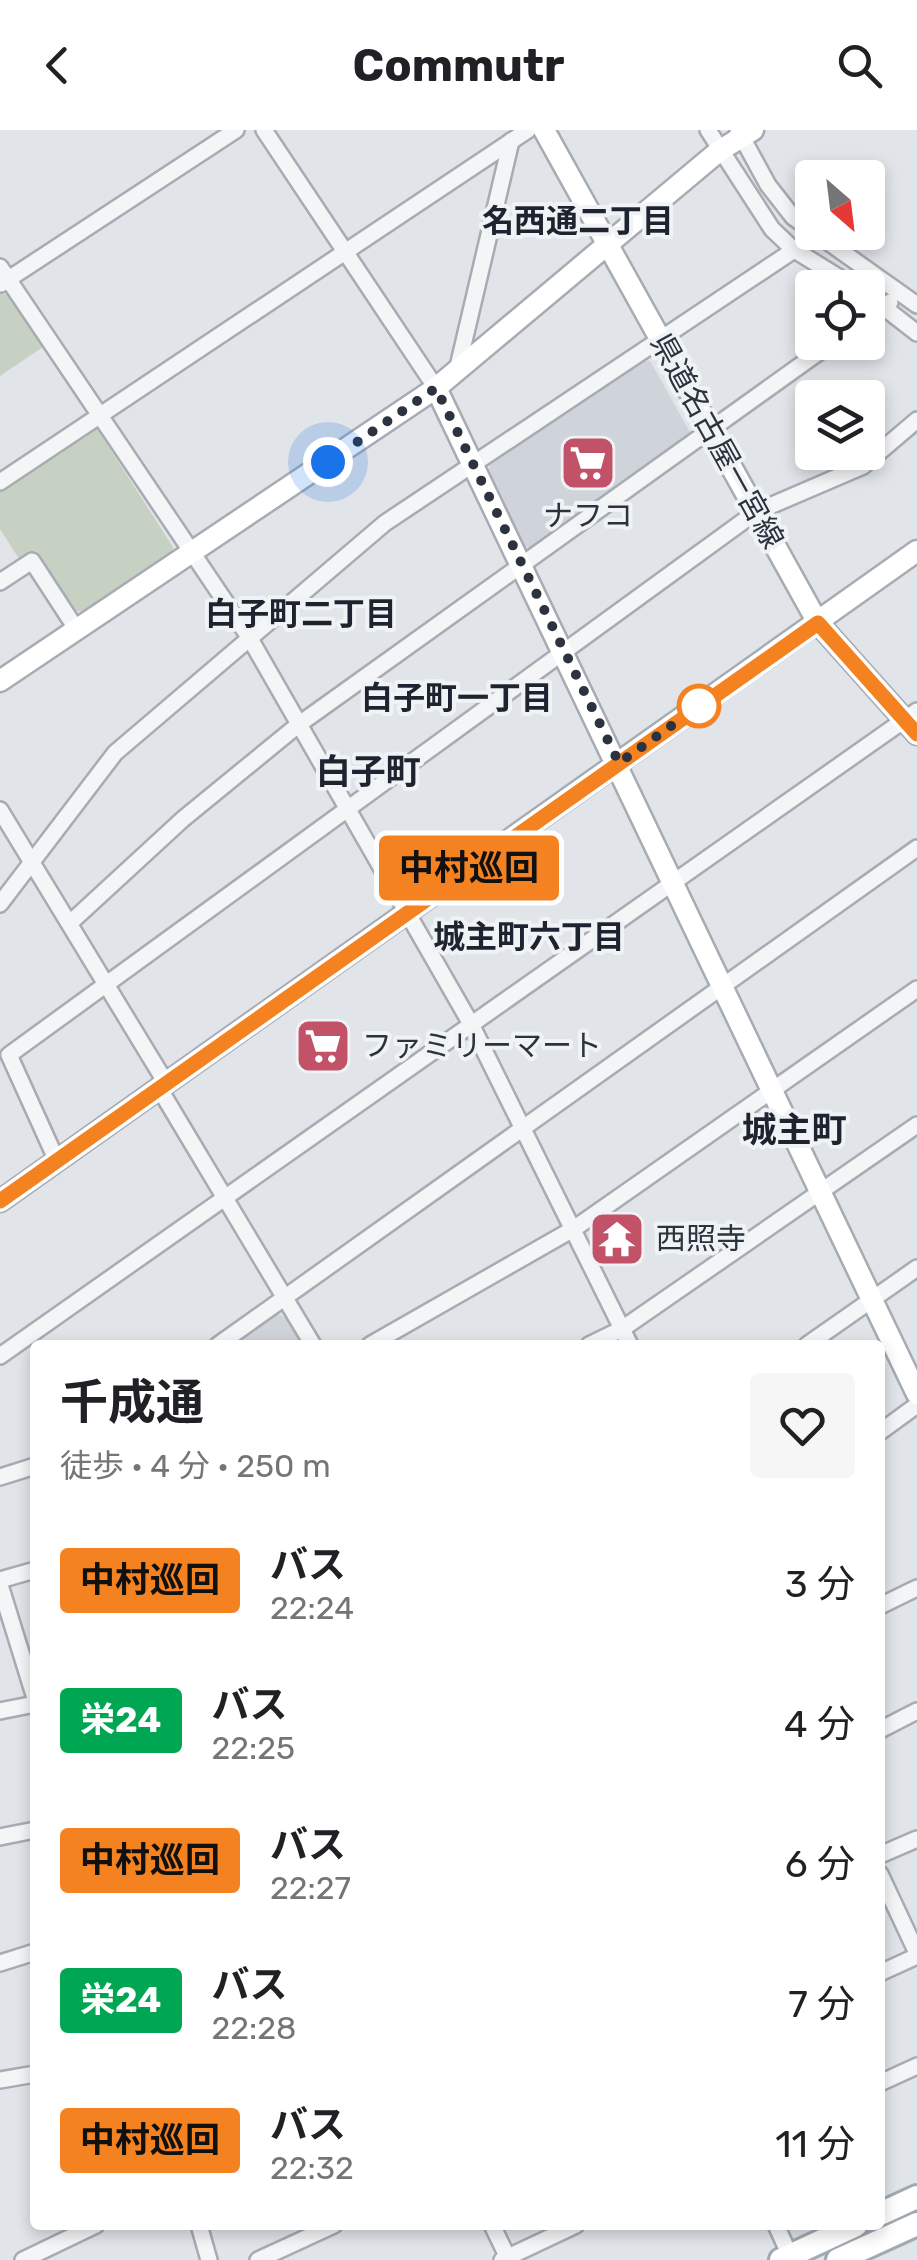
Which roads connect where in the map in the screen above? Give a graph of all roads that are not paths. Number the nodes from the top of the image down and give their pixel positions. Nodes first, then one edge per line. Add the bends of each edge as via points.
1 (236, 130) edge
2 (264, 130) edge
3 (528, 130) edge
4 (544, 130) edge
5 (708, 130) edge
6 (744, 132) edge
7 (511, 141) junction
8 (719, 151) junction
9 (795, 219) edge
10 (608, 245) junction
11 (794, 249) junction
12 (837, 250) edge
13 (344, 251) junction
14 (827, 270) edge
15 (3, 277) edge
16 (901, 292) junction
17 (885, 306) joint
18 (917, 306) edge
19 (917, 332) edge
20 (660, 340) junction
21 (809, 360) edge
22 (457, 372) junction
23 (436, 388) junction
24 (100, 417) junction
25 (917, 420) edge
26 (710, 430) junction
27 (476, 464) junction
28 (0, 482) edge
29 (756, 512) junction
30 (917, 551) edge
31 (193, 554) junction
32 (523, 567) junction
33 (0, 582) edge
34 (818, 623) junction
35 (77, 630) junction
36 (249, 637) junction
37 (564, 652) junction
38 (0, 681) edge
39 (913, 721) edge
40 (298, 725) junction
41 (619, 763) junction
42 (344, 809) junction
43 (0, 810) edge
44 (917, 848) edge
45 (27, 865) junction
46 (673, 882) junction
47 (0, 886) edge
48 (0, 904) edge
49 (406, 913) junction
50 (70, 923) junction
51 (105, 984) junction
52 (722, 986) junction
53 (917, 990) edge
54 (470, 1024) junction
55 (163, 1085) junction
56 (772, 1090) junction
57 (917, 1125) edge
58 (524, 1126) junction
59 (56, 1161) junction
60 (820, 1192) junction
61 (224, 1196) junction
62 (0, 1201) edge
63 (575, 1228) junction
64 (917, 1268) edge
65 (286, 1298) junction
66 (872, 1299) junction
67 (622, 1329) junction
68 (225, 1340) edge
69 (311, 1340) edge
70 (379, 1340) edge
71 (600, 1340) edge
72 (628, 1340) edge
73 (814, 1340) edge
74 (0, 1356) edge
75 (917, 1394) edge
76 (917, 1406) edge
77 (885, 1428) edge
78 (30, 1468) edge
79 (0, 1477) edge
80 (30, 1572) edge
81 (0, 1582) edge
82 (917, 1588) edge
83 (885, 1604) edge
84 (30, 1684) edge
85 (30, 1702) edge
86 (0, 1711) edge
87 (917, 1712) edge
88 (885, 1728) edge
89 (30, 1831) edge
90 (0, 1837) edge
91 (917, 1838) edge
92 (885, 1853) edge
93 (885, 1885) edge
94 (30, 1954) edge
95 (917, 1954) edge
96 (0, 1963) edge
97 (885, 1970) edge
98 (917, 2066) edge
99 (30, 2075) edge
100 (0, 2080) edge
101 (885, 2081) edge
102 (917, 2197) edge
103 (885, 2212) edge
104 (917, 2224) edge
105 (86, 2230) edge
106 (200, 2230) edge
107 (323, 2230) edge
108 (494, 2230) edge
109 (566, 2230) edge
110 (778, 2230) edge
111 (846, 2230) edge
112 (506, 2259) edge
113 (788, 2259) edge
114 (23, 2260) edge
115 (210, 2260) edge
116 (258, 2260) edge
117 (838, 2260) edge

1 - 15 street
2 - 13 street
3 - 7 street
4 - 10 street, 県道名古屋一宮線
5 - 8 street
6 - 8 street
6 - 9 street via 768,185
7 - 13 street
7 - 22 street
8 - 10 street
8 - 11 street
10 - 20 street, 県道名古屋一宮線
10 - 22 street
11 - 14 street
11 - 20 street
12 - 16 street
13 - 23 street
13 - 24 street
15 - 24 street
16 - 17 street
16 - 18 street
17 - 19 street
20 - 26 street, 県道名古屋一宮線
20 - 27 street
21 - 26 street
22 - 23 street
23 - 27 street
23 - 31 street
24 - 28 street
24 - 31 street
25 - 29 street via 863,466
26 - 29 street, 県道名古屋一宮線
26 - 32 street
27 - 32 street
27 - 36 street via 385,523
29 - 34 street, 県道名古屋一宮線
29 - 37 street
30 - 34 street
31 - 35 street
31 - 36 street
32 - 37 street
32 - 40 street
33 - 35 street via 32,561
34 - 39 street, 県道名古屋一宮線
34 - 41 street
35 - 38 street
36 - 40 street
36 - 45 street via 115,754
37 - 41 street
37 - 42 street
39 - 46 street
40 - 42 street
40 - 50 street
41 - 46 street
41 - 49 street
42 - 49 street
42 - 51 street
43 - 45 street
44 - 52 street
45 - 47 street
45 - 48 street
45 - 50 street
46 - 52 street
46 - 54 street
49 - 54 street
49 - 55 street
50 - 51 street
51 - 55 street
51 - 59 street via 9,1055
52 - 56 street
52 - 58 street
53 - 56 street
54 - 58 street
54 - 61 street
55 - 59 street
55 - 61 street
56 - 60 street
56 - 63 street
57 - 60 street
58 - 63 street
58 - 65 street
59 - 62 street
60 - 66 street
60 - 67 street
61 - 65 street
61 - 74 street
63 - 67 street
63 - 70 street
64 - 66 street
65 - 68 street
65 - 69 street
66 - 73 street
66 - 75 street
67 - 71 street
67 - 72 street
76 - 77 street
78 - 79 street
80 - 81 street
81 - 84 street
82 - 83 street
85 - 86 street
87 - 88 street
89 - 90 street
91 - 92 street
93 - 95 street
94 - 96 street
95 - 97 street
98 - 101 street
99 - 100 street
102 - 103 main road
104 - 117 main road
105 - 114 street
106 - 115 street
107 - 116 street
108 - 112 street
109 - 112 street
110 - 113 street
111 - 113 main road

